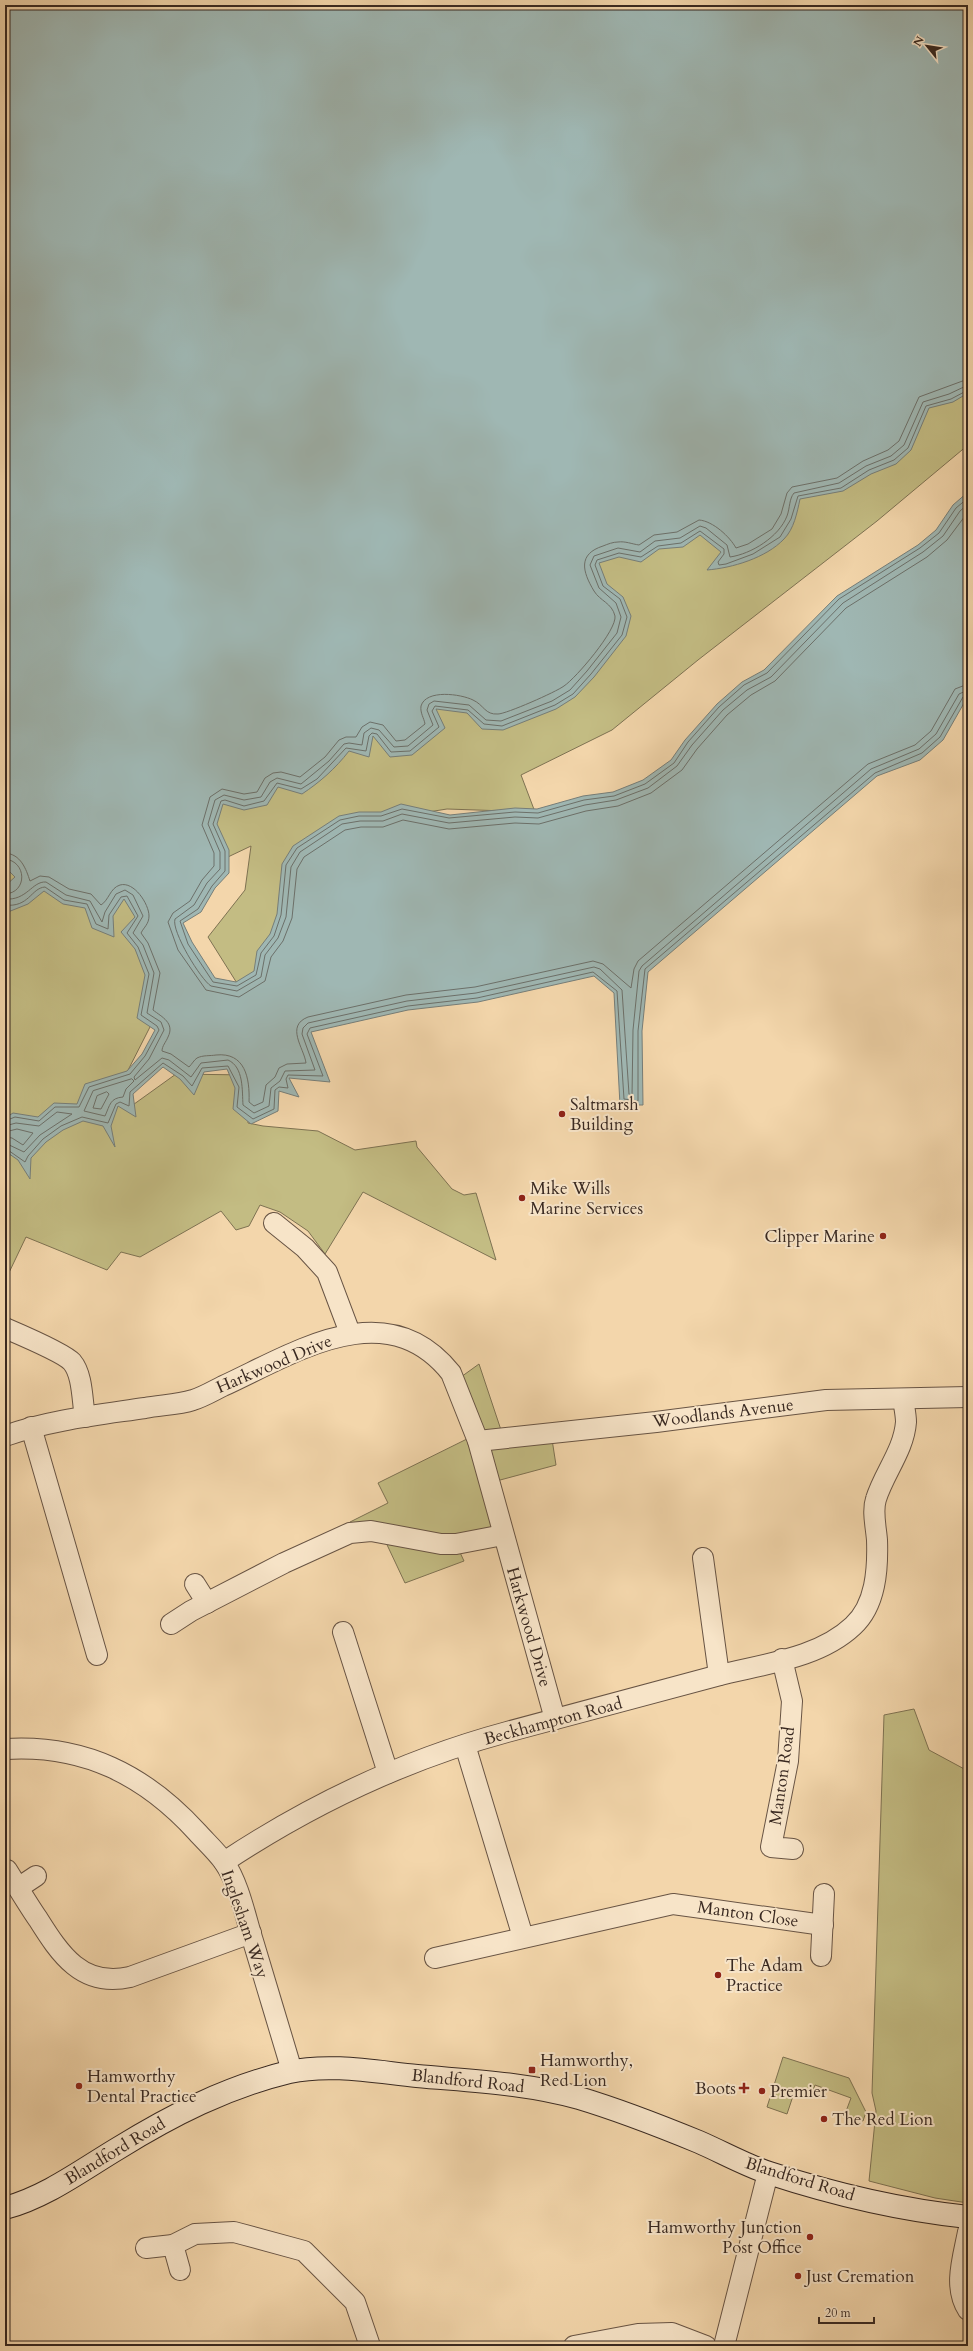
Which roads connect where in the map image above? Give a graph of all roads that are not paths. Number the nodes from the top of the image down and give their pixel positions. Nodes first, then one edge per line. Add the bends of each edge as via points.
1 (274, 1223) dead end
2 (5, 1328) edge
3 (350, 1333) junction
4 (968, 1397) edge
5 (903, 1399) junction
6 (85, 1417) junction
7 (31, 1427) junction
8 (5, 1436) edge
9 (478, 1441) junction
10 (503, 1536) junction
11 (703, 1558) dead end
12 (195, 1584) dead end
13 (207, 1603) junction
14 (171, 1624) dead end
15 (342, 1632) dead end
16 (96, 1655) dead end
17 (782, 1659) junction
18 (719, 1675) junction
19 (555, 1719) junction
20 (465, 1745) junction
21 (5, 1749) edge
22 (388, 1773) junction
23 (793, 1849) dead end
24 (224, 1862) junction
25 (7, 1870) dead end
26 (36, 1876) dead end
27 (18, 1888) junction
28 (824, 1894) dead end
29 (823, 1925) junction
30 (251, 1933) junction
31 (523, 1937) junction
32 (821, 1956) dead end
33 (436, 1958) dead end
34 (292, 2071) junction
35 (768, 2173) junction
36 (5, 2208) edge
37 (968, 2217) edge
38 (968, 2232) edge
39 (173, 2245) junction
40 (146, 2248) dead end
41 (180, 2270) dead end
42 (968, 2310) edge
43 (370, 2346) edge
44 (574, 2346) edge
45 (706, 2346) edge
46 (724, 2346) edge

1 - 3 street via 305,1248 327,1272
2 - 6 street via 72,1362 78,1378
3 - 6 street, Harkwood Drive via 322,1341 192,1400
3 - 9 street, Harkwood Drive via 389,1333 412,1342 443,1364 450,1373
4 - 5 street, Woodlands Avenue
5 - 9 street, Woodlands Avenue via 826,1400
5 - 17 street, Beckhampton Road via 906,1421 898,1451 875,1500 877,1542 874,1591 855,1624 835,1641
6 - 7 street, Harkwood Drive
7 - 8 street, Harkwood Drive
7 - 16 street
9 - 10 street, Harkwood Drive
10 - 13 street via 441,1544 371,1531 350,1533 284,1563
10 - 19 street, Harkwood Drive
11 - 18 street
12 - 13 street
13 - 14 street
15 - 22 street
17 - 18 street, Beckhampton Road
17 - 23 street, Manton Road via 792,1701 788,1761 771,1847
18 - 19 street, Beckhampton Road
19 - 20 street, Beckhampton Road
20 - 22 street, Beckhampton Road
20 - 31 street
21 - 24 street, Inglesham Way via 70,1753 100,1762 128,1775 150,1788 178,1811
22 - 24 street, Beckhampton Road via 263,1836
24 - 30 street, Inglesham Way via 239,1894
25 - 27 street
26 - 27 street
27 - 30 street via 63,1957 98,1978 130,1977
28 - 29 street, Manton Close
29 - 31 street, Manton Close via 673,1904
29 - 32 street, Manton Close
30 - 34 street, Inglesham Way
31 - 33 street
34 - 35 main road, Blandford Road via 364,2071 534,2088 578,2098 630,2116 696,2141
34 - 36 main road, Blandford Road via 247,2084 200,2103 140,2135 66,2181 19,2204
35 - 37 main road, Blandford Road via 889,2206
35 - 46 street
38 - 42 street via 958,2288
39 - 40 street
39 - 41 street
39 - 43 street via 195,2234 234,2232 304,2251 355,2302
44 - 45 street via 638,2334 672,2333

